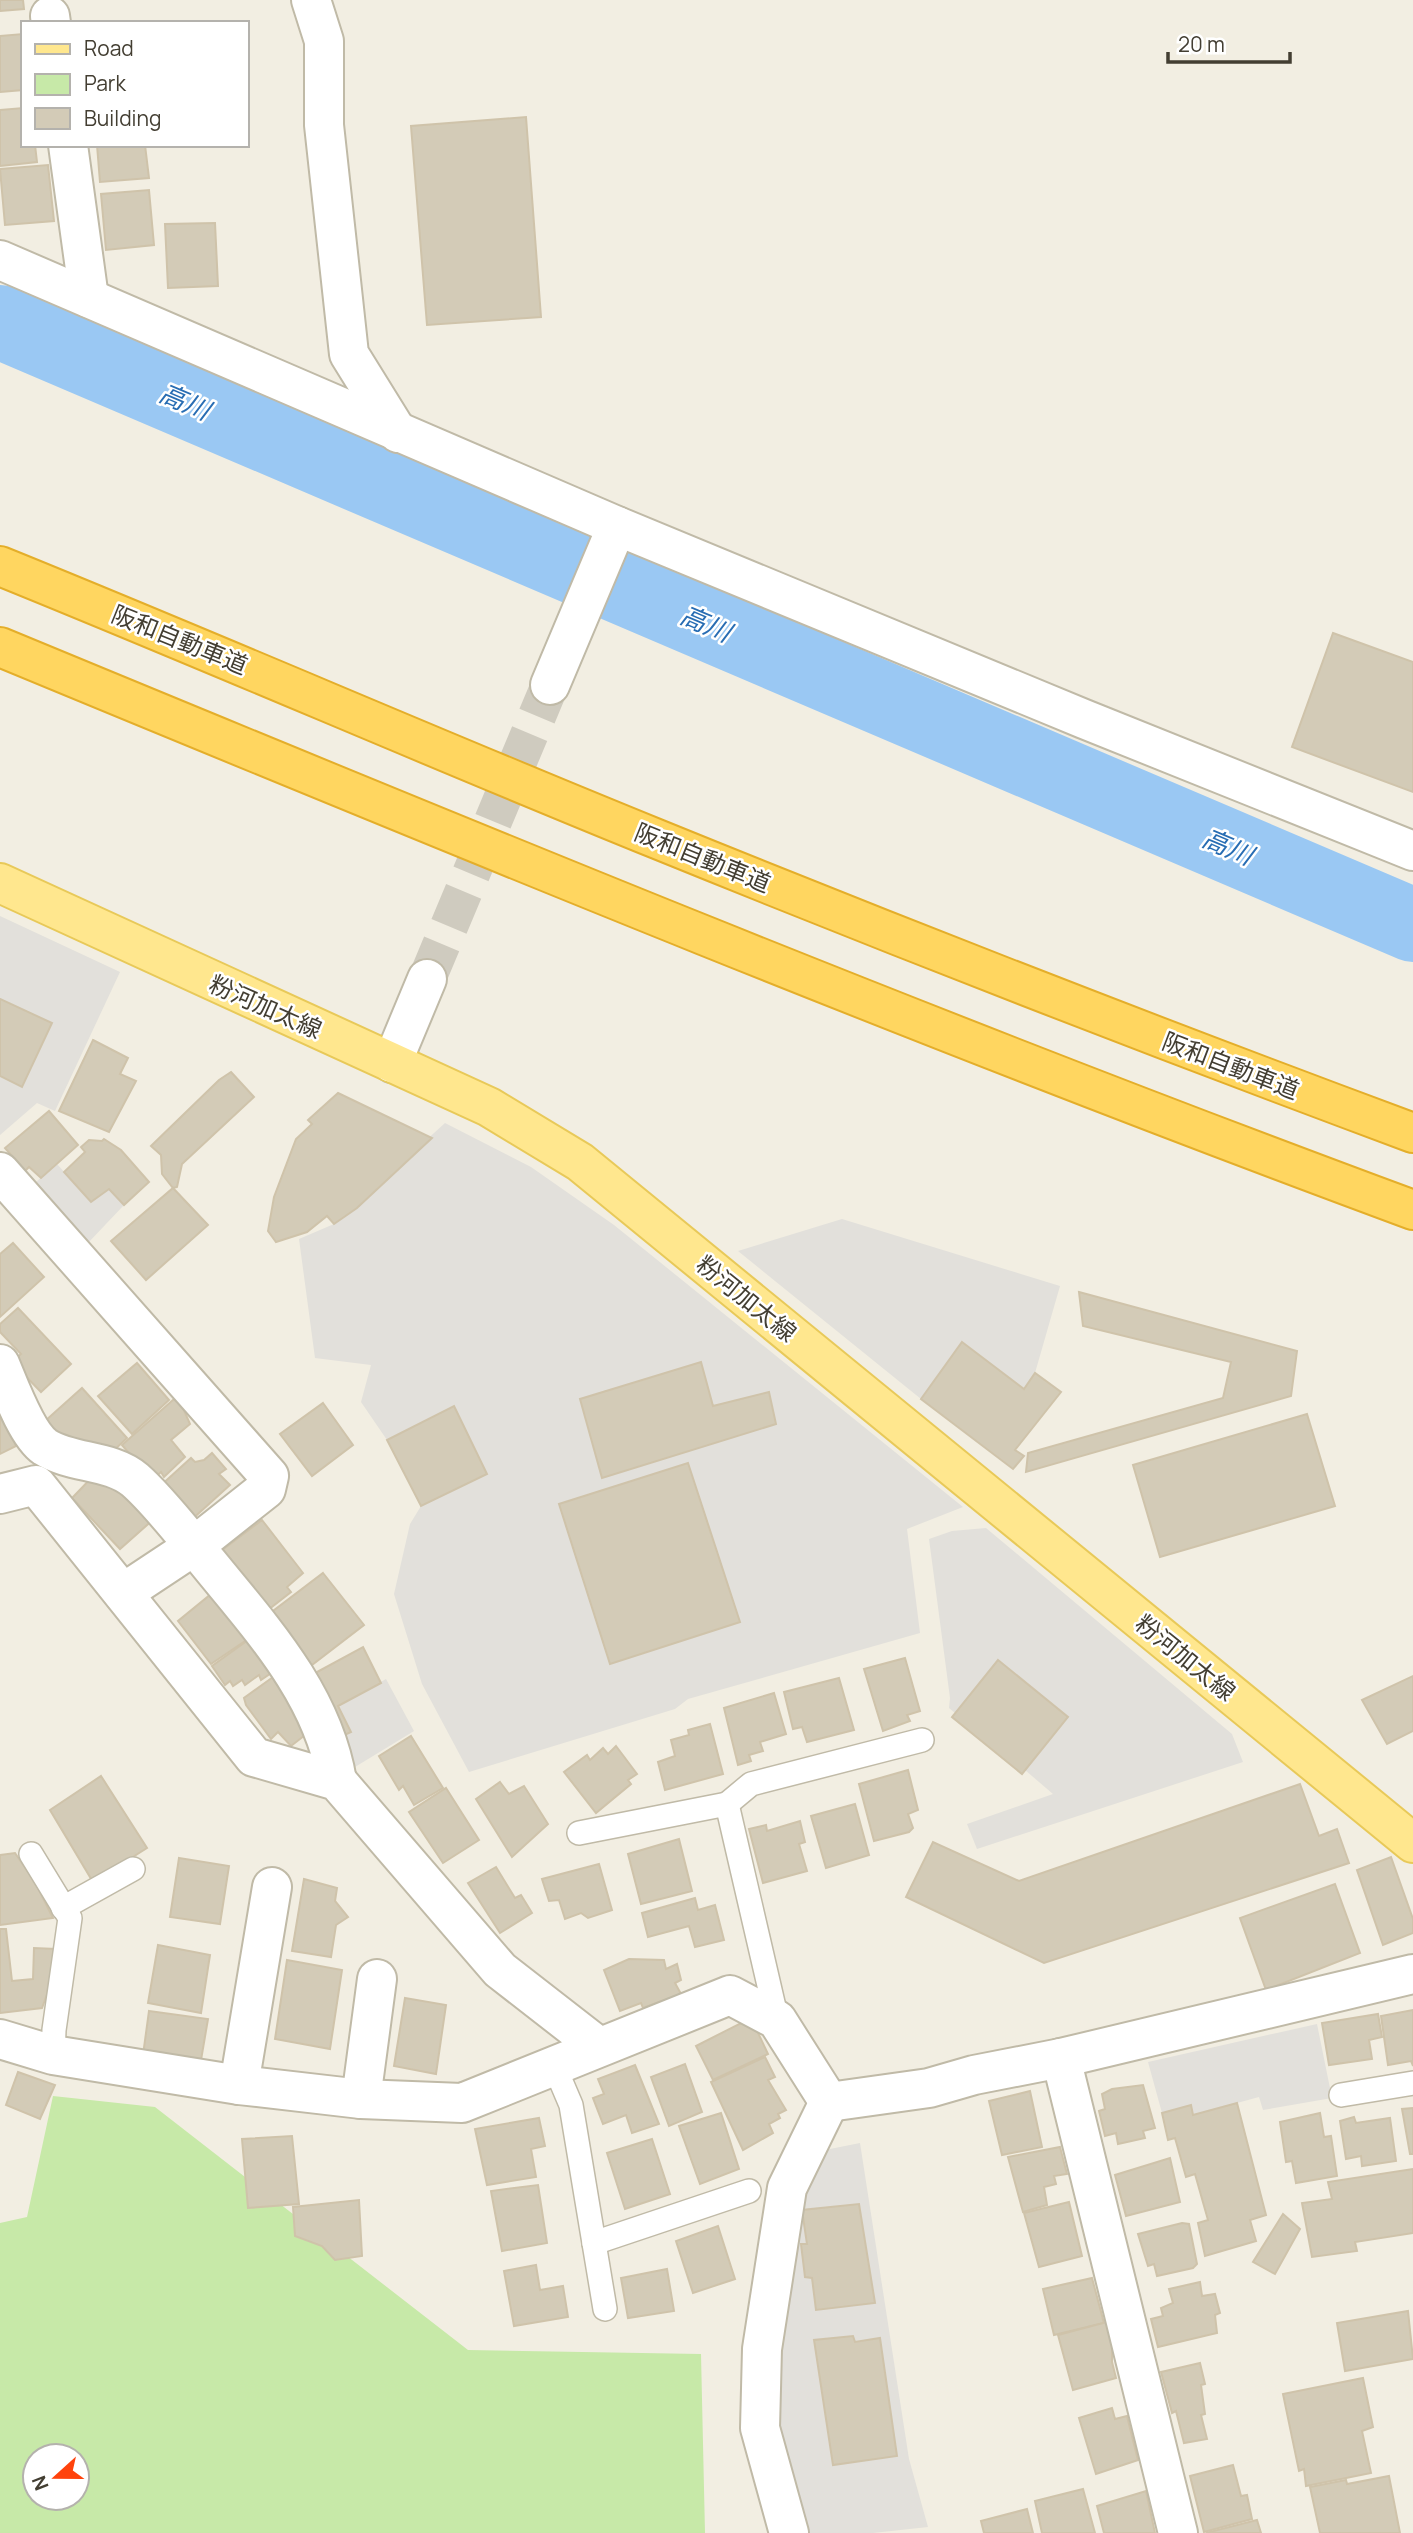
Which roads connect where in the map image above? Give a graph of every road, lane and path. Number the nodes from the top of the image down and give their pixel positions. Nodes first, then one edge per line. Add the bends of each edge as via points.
1 (312, 0) edge
2 (68, 147) edge
3 (0, 260) edge
4 (89, 298) junction
5 (398, 433) junction
6 (612, 536) junction
7 (0, 566) edge
8 (0, 648) edge
9 (550, 685) tunnel mouth
10 (1413, 851) edge
11 (0, 883) edge
12 (427, 979) tunnel mouth
13 (391, 1063) junction
14 (1413, 1133) edge
15 (0, 1172) edge
16 (1413, 1210) edge
17 (0, 1364) edge
18 (0, 1494) edge
19 (194, 1545) junction
20 (123, 1593) junction
21 (922, 1740) dead end
22 (337, 1781) junction
23 (727, 1804) junction
24 (579, 1833) dead end
25 (1413, 1843) edge
26 (31, 1854) dead end
27 (133, 1869) dead end
28 (272, 1887) dead end
29 (63, 1908) junction
30 (1413, 1974) edge
31 (377, 1979) dead end
32 (777, 2020) junction
33 (0, 2039) edge
34 (598, 2047) junction
35 (53, 2055) junction
36 (1061, 2059) junction
37 (554, 2065) junction
38 (1413, 2083) edge
39 (239, 2085) junction
40 (1341, 2095) dead end
41 (361, 2099) junction
42 (829, 2102) junction
43 (749, 2191) dead end
44 (594, 2244) junction
45 (605, 2309) dead end
46 (789, 2533) edge
47 (1178, 2533) edge

1 - 5 street via 324,41 324,125 349,354
2 - 4 street
3 - 4 street
4 - 5 street
5 - 6 street
6 - 9 street
6 - 10 street
7 - 14 highway, 阪和自動車道 via 655,839 1191,1051
8 - 16 highway via 628,906 1149,1112
11 - 13 main road, 粉河加太線
12 - 13 street
13 - 25 main road, 粉河加太線 via 489,1107 580,1162
15 - 19 street via 269,1476 266,1489
17 - 19 street via 25,1422 44,1446 133,1479
18 - 20 street via 36,1485
19 - 20 street
19 - 22 street via 297,1676 333,1756
20 - 22 street via 254,1757
21 - 23 lane via 751,1784
22 - 34 street via 500,1970
23 - 24 lane
23 - 32 lane
26 - 29 lane
27 - 29 lane
28 - 39 street
29 - 35 lane via 70,1918
30 - 36 street
31 - 41 street
32 - 34 street via 730,1995
32 - 42 street
33 - 35 street
34 - 37 street
35 - 39 street
36 - 42 street via 929,2088
36 - 47 street
37 - 41 street via 462,2103
37 - 44 lane via 571,2105
38 - 40 lane
39 - 41 street
42 - 46 street via 787,2188 762,2349 760,2428
43 - 44 lane
44 - 45 lane

